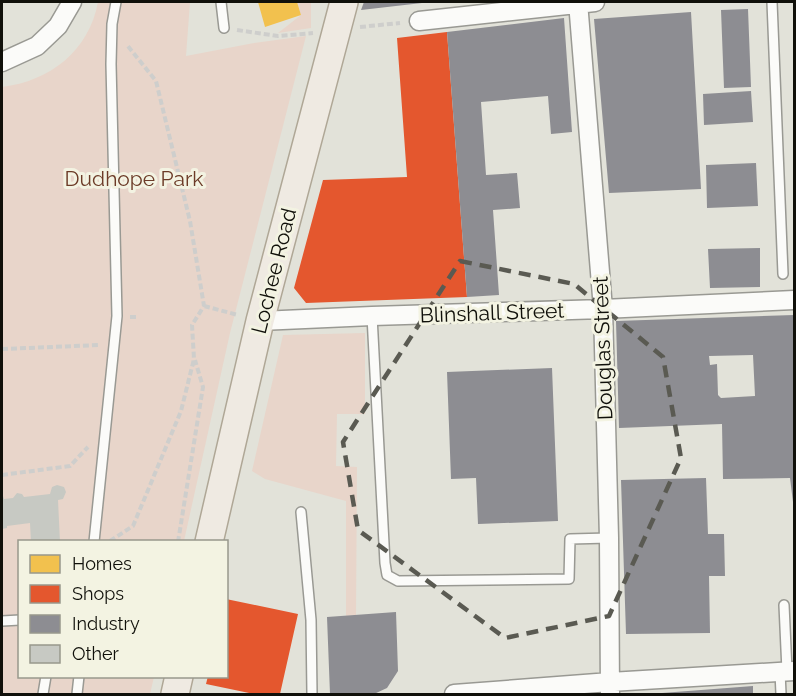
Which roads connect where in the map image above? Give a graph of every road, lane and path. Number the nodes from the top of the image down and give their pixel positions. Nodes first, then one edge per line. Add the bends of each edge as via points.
1 (72, 2) edge
2 (116, 2) edge
3 (221, 2) edge
4 (344, 2) edge
5 (584, 2) edge
6 (772, 2) edge
7 (419, 21) joint
8 (111, 24) junction
9 (224, 28) joint
10 (325, 31) junction
11 (2, 62) edge
12 (783, 274) dead end
13 (795, 300) edge
14 (204, 306) junction
15 (603, 309) junction
16 (372, 316) junction
17 (260, 321) junction
18 (113, 345) junction
19 (2, 349) edge
20 (194, 359) junction
21 (91, 444) dead end
22 (2, 475) edge
23 (301, 512) dead end
24 (609, 538) junction
25 (94, 540) edge
26 (112, 540) edge
27 (178, 540) edge
28 (210, 540) edge
29 (784, 605) dead end
30 (2, 621) edge
31 (18, 621) edge
32 (787, 671) edge
33 (46, 678) edge
34 (79, 678) edge
35 (179, 678) edge
36 (610, 688) edge
37 (43, 694) edge
38 (77, 694) edge
39 (175, 694) edge
40 (312, 694) edge
41 (454, 694) edge
42 (781, 694) edge

1 - 11 street via 58,26 37,46
2 - 8 lane
3 - 9 lane
4 - 10 main road, Lochee Road
5 - 7 street
5 - 15 street, Douglas Street
6 - 12 lane
7 - 10 path
8 - 14 path via 156,81 190,221
8 - 18 lane via 117,316
9 - 10 path via 279,36
10 - 17 main road, Lochee Road
13 - 15 street, Blinshall Street
14 - 17 path
14 - 20 path via 192,325
15 - 16 street, Blinshall Street
15 - 24 street, Douglas Street
16 - 17 street, Blinshall Street
16 - 24 lane via 387,575 398,581 569,579 570,539
17 - 28 main road, Lochee Road
18 - 19 path
18 - 25 lane
20 - 26 path via 181,411 133,526
20 - 27 path via 203,387
21 - 22 path via 70,466
23 - 40 lane
24 - 36 street, Douglas Street
29 - 32 lane
30 - 31 lane
32 - 36 street
32 - 42 lane
33 - 37 lane
34 - 38 lane
35 - 39 main road
36 - 41 street

